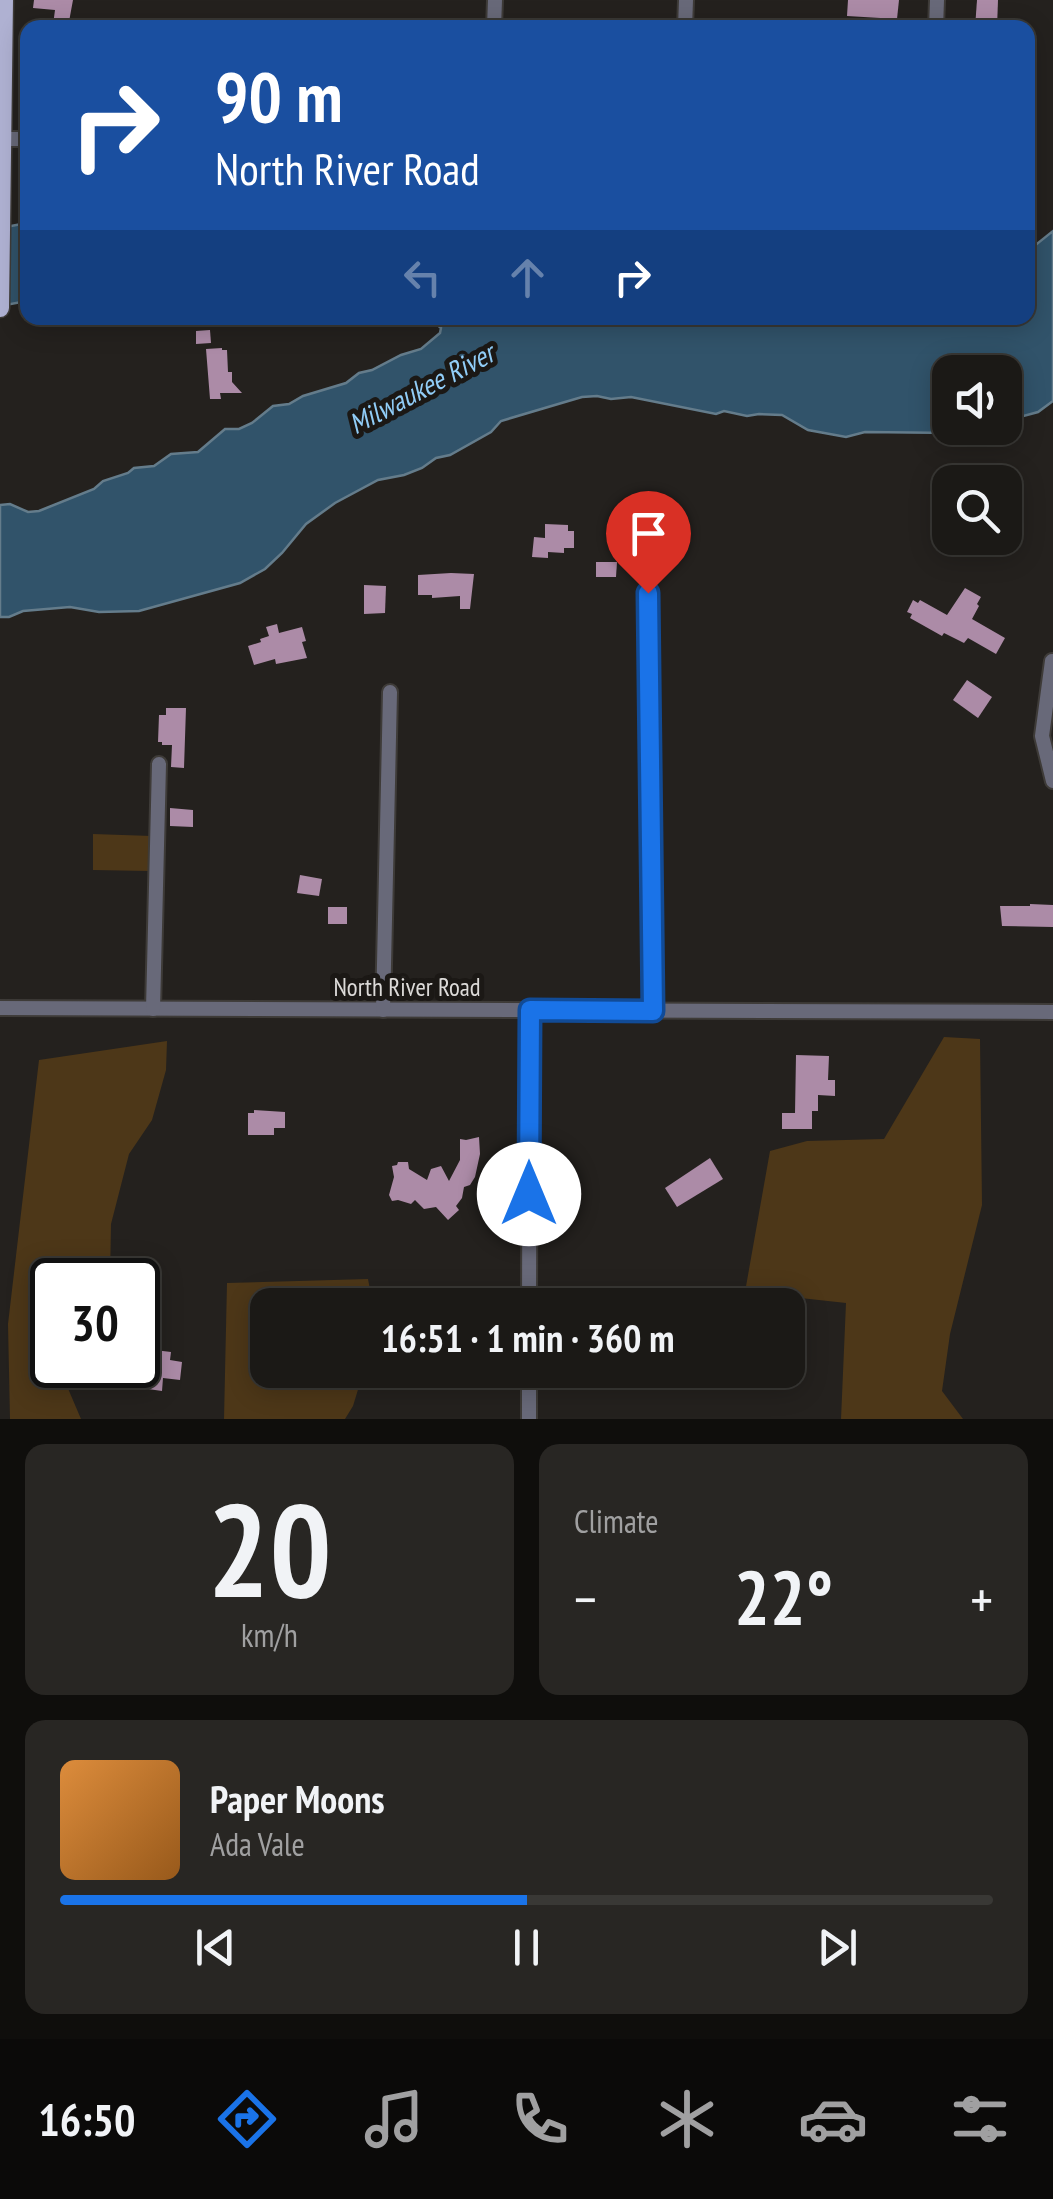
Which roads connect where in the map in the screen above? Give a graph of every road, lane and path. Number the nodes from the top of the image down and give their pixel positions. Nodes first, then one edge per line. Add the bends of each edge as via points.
1 (4, 0) edge
2 (1, 139) edge
3 (2, 222) edge
4 (0, 308) edge
5 (648, 593) dead end
6 (1052, 661) edge
7 (390, 692) dead end
8 (159, 764) dead end
9 (1053, 781) edge
10 (0, 1008) edge
11 (153, 1009) junction
12 (383, 1010) junction
13 (530, 1010) junction
14 (653, 1011) junction
15 (1053, 1012) edge
16 (529, 1288) edge
17 (529, 1388) edge
18 (529, 1419) edge

1 - 2 main road
2 - 3 main road
3 - 4 main road
5 - 14 street
6 - 9 street via 1042,736
7 - 12 street
8 - 11 street
10 - 11 street, North River Road
11 - 12 street, North River Road
12 - 13 street, North River Road
13 - 14 street, North River Road
13 - 16 street
14 - 15 street, North River Road
17 - 18 street

